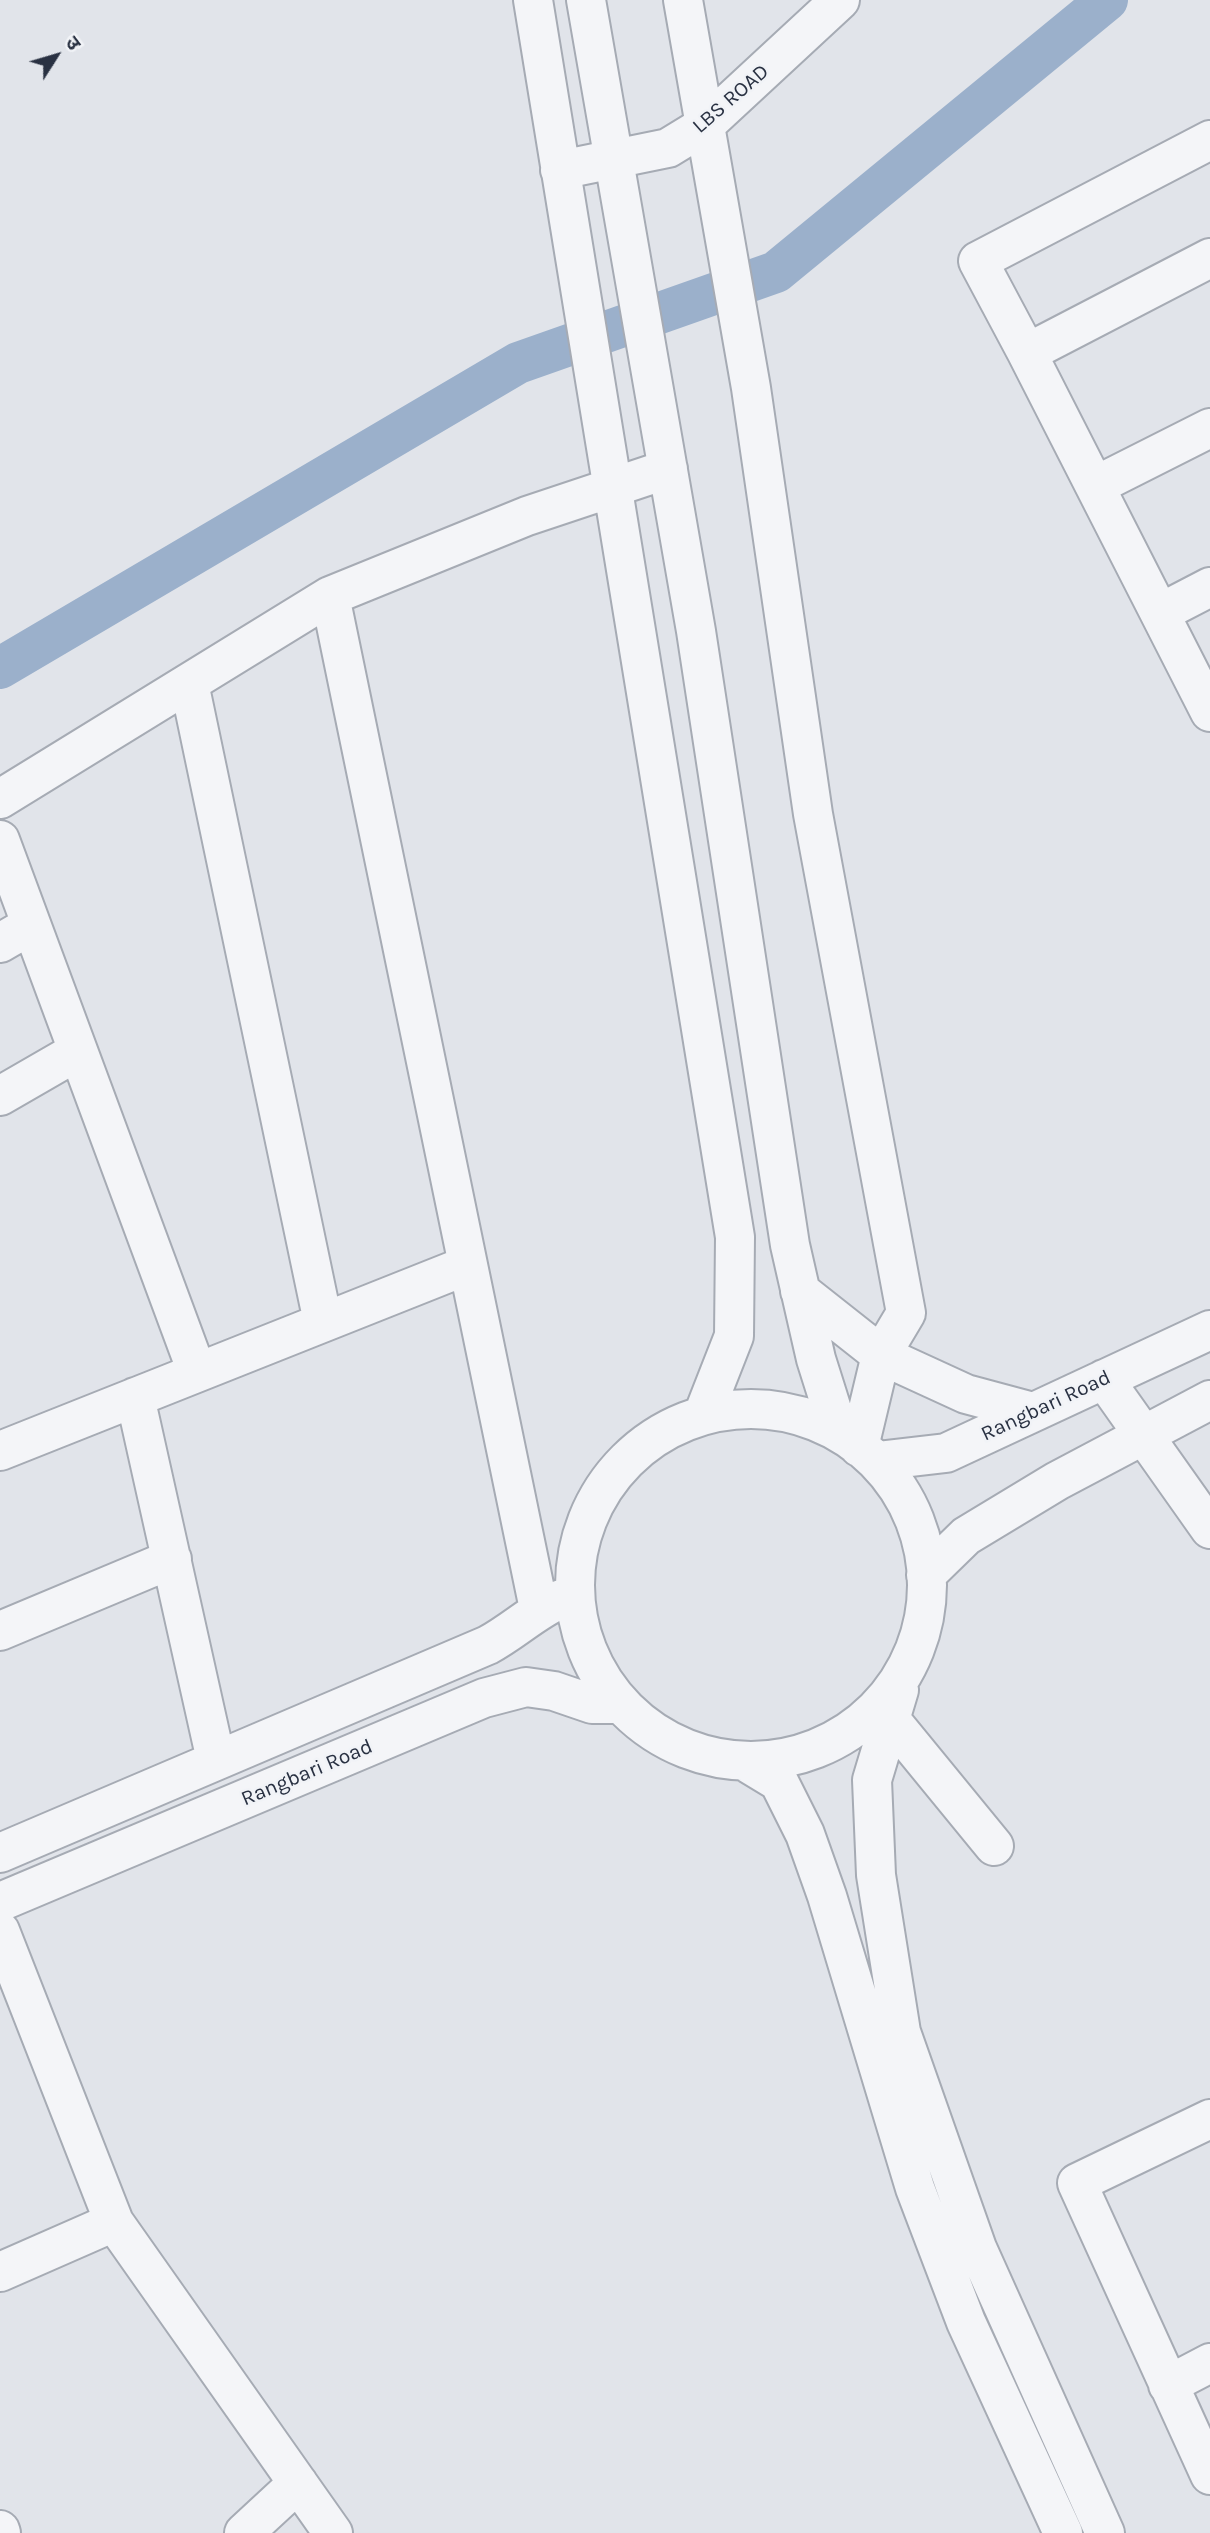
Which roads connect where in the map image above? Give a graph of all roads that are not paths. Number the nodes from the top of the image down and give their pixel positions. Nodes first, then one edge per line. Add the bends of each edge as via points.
1 (533, 0) edge
2 (586, 0) edge
3 (682, 0) edge
4 (840, 0) edge
5 (704, 126) junction
6 (1210, 140) edge
7 (614, 161) junction
8 (560, 170) junction
9 (1210, 258) edge
10 (1027, 353) junction
11 (1210, 428) edge
12 (668, 469) junction
13 (612, 486) junction
14 (1095, 486) junction
15 (1210, 587) edge
16 (330, 596) junction
17 (1160, 613) junction
18 (189, 683) junction
19 (1210, 712) edge
20 (0, 800) edge
21 (0, 840) edge
22 (16, 934) edge
23 (78, 1051) junction
24 (0, 1096) edge
25 (468, 1265) junction
26 (800, 1291) junction
27 (323, 1322) junction
28 (1210, 1329) edge
29 (881, 1355) junction
30 (197, 1372) junction
31 (1104, 1379) junction
32 (135, 1397) junction
33 (1210, 1400) edge
34 (1033, 1412) junction
35 (703, 1415) junction
36 (1143, 1435) junction
37 (858, 1446) junction
38 (0, 1451) edge
39 (1210, 1529) edge
40 (172, 1559) junction
41 (926, 1575) junction
42 (575, 1592) junction
43 (539, 1609) junction
44 (0, 1631) edge
45 (903, 1678) junction
46 (621, 1704) junction
47 (891, 1719) junction
48 (216, 1760) junction
49 (746, 1762) junction
50 (994, 1846) dead end
51 (0, 1853) edge
52 (0, 1902) edge
53 (0, 1931) edge
54 (1210, 2119) edge
55 (114, 2221) junction
56 (0, 2272) edge
57 (1210, 2363) edge
58 (1168, 2385) junction
59 (1210, 2474) edge
60 (298, 2483) junction
61 (244, 2533) edge
62 (333, 2533) edge
63 (1063, 2533) edge
64 (1105, 2533) edge

1 - 8 street
2 - 7 street
3 - 5 street
4 - 5 street, LBS ROAD
5 - 7 street, LBS ROAD via 668,148
5 - 29 street via 751,388 813,814 906,1313
6 - 10 street via 978,261
7 - 8 street, LBS ROAD
7 - 12 street
8 - 13 street
9 - 10 street
10 - 14 street
11 - 14 street
12 - 13 street
12 - 26 street
13 - 16 street
13 - 35 street via 735,1237 734,1336
14 - 17 street
15 - 17 street
16 - 18 street
16 - 25 street
17 - 19 street
18 - 20 street
18 - 27 street
21 - 22 street
22 - 23 street
23 - 24 street
23 - 30 street
25 - 27 street
25 - 43 street
26 - 29 street
26 - 37 street via 816,1359
27 - 30 street
28 - 31 street, Rangbari Road
29 - 34 street via 966,1394
29 - 37 street
30 - 32 street
31 - 34 street, Rangbari Road
31 - 36 street
32 - 38 street
32 - 40 street
33 - 36 street
34 - 37 street, Rangbari Road via 946,1452
35 - 37 street via 749,1409 796,1414
35 - 42 street via 659,1434 623,1463 595,1501 579,1545
36 - 39 street
36 - 41 street via 966,1536
37 - 41 street via 905,1499 923,1542
40 - 44 street
40 - 48 street
41 - 45 street via 921,1635
42 - 43 street
42 - 46 street via 582,1633 597,1671
43 - 48 street via 516,1630 488,1645
45 - 47 street
45 - 49 street via 873,1714 836,1742 792,1758
46 - 49 street via 657,1734 699,1755
46 - 52 street, Rangbari Road via 592,1704 526,1687 484,1698
47 - 50 street
47 - 64 street via 872,1780 876,1875 901,2032 977,2249
48 - 51 street
49 - 63 street via 779,1782 805,1834 915,2188 966,2322
53 - 55 street
54 - 58 street via 1077,2183
55 - 56 street
55 - 60 street
57 - 58 street
58 - 59 street
60 - 61 street
60 - 62 street

